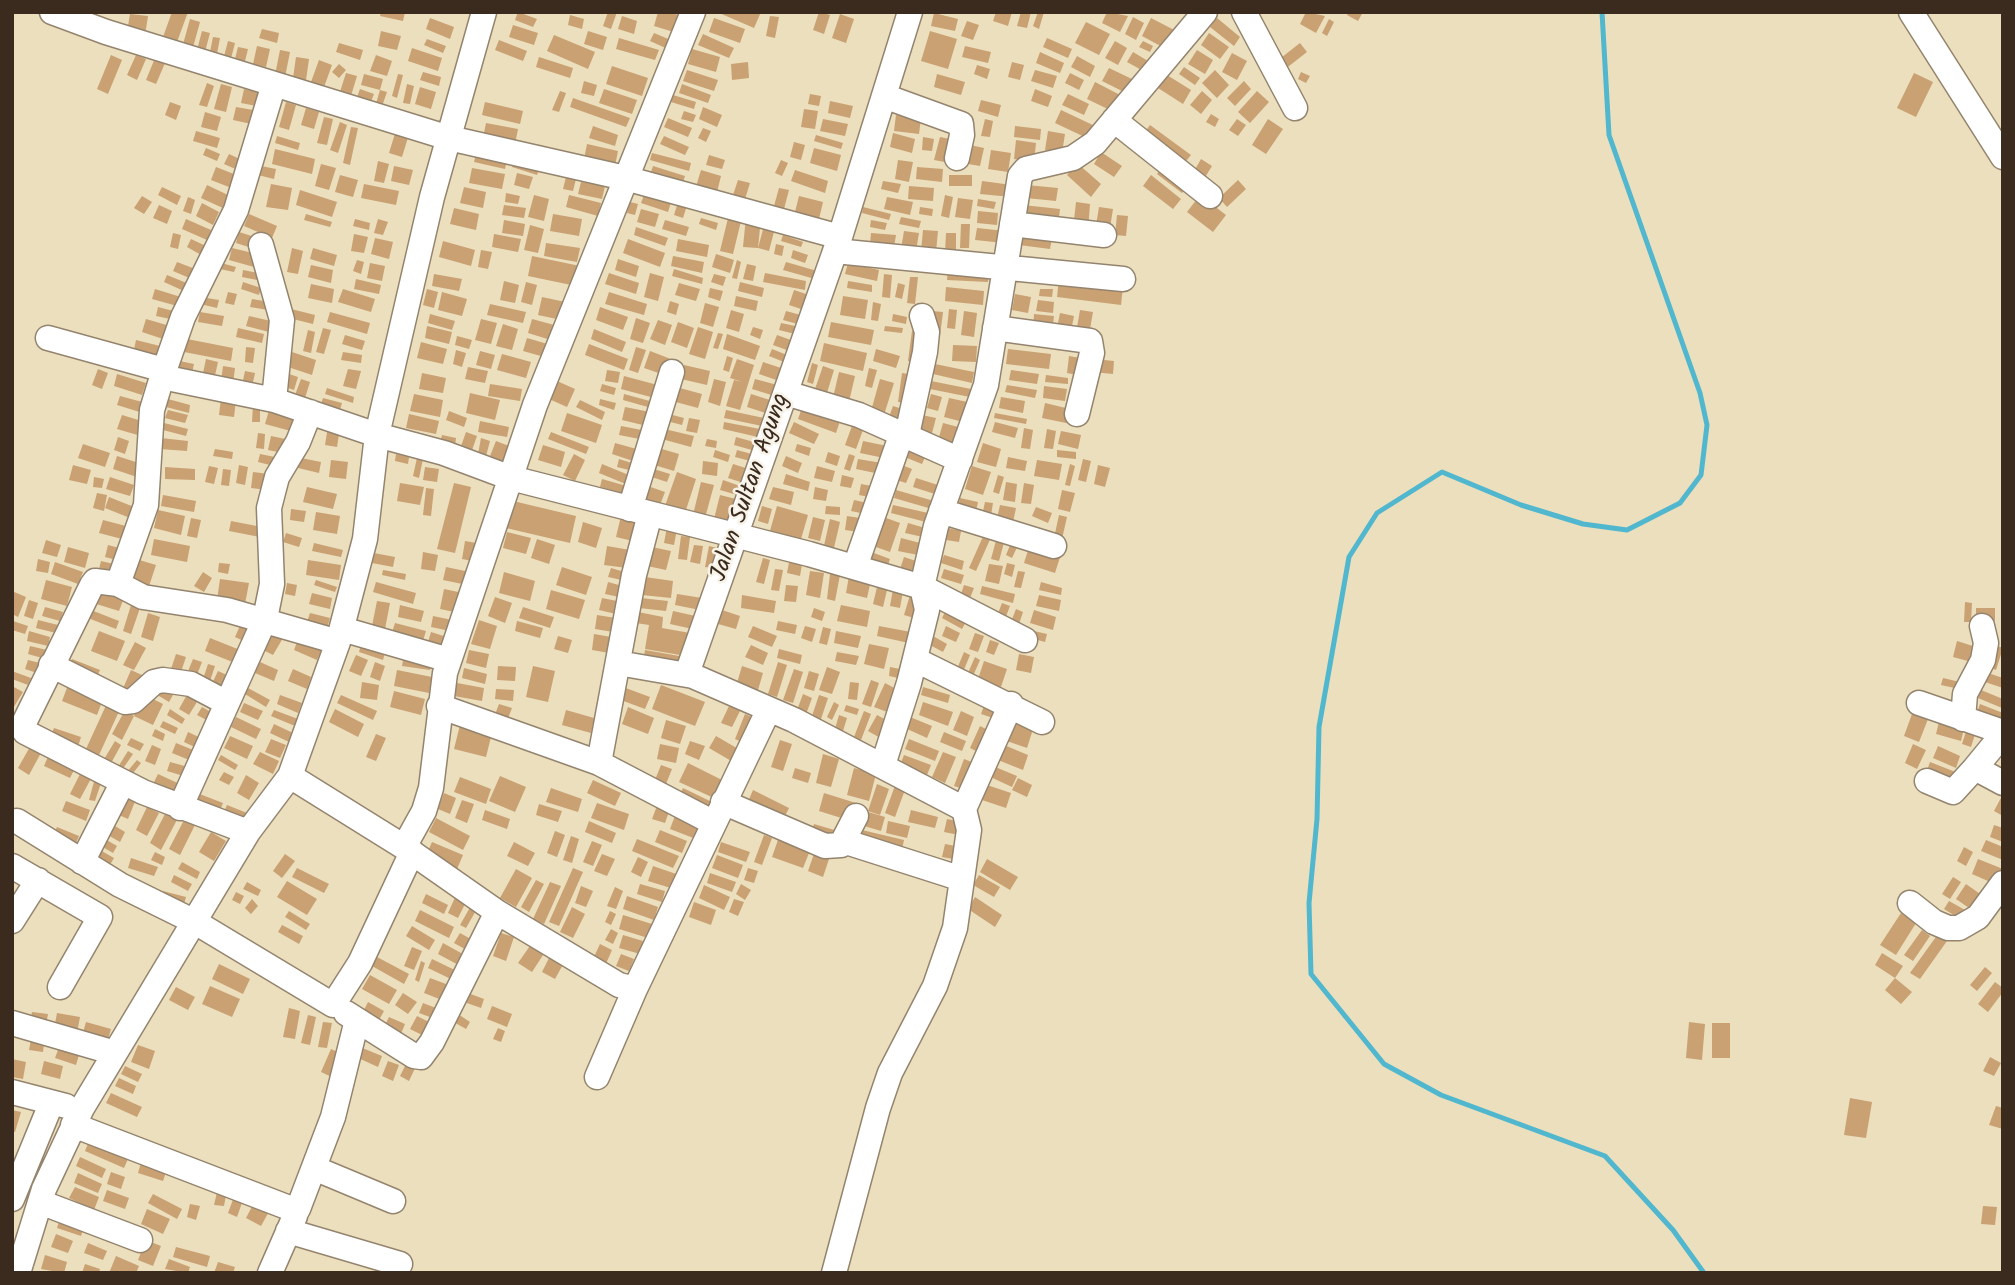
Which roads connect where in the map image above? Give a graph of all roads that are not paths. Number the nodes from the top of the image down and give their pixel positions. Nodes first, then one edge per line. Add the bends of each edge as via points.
1 (52, 12) edge
2 (484, 12) edge
3 (693, 12) edge
4 (910, 12) edge
5 (1205, 12) edge
6 (1244, 12) edge
7 (1911, 12) edge
8 (274, 84) junction
9 (884, 96) junction
10 (1295, 108) dead end
11 (1114, 120) junction
12 (449, 138) junction
13 (2003, 157) edge
14 (957, 158) dead end
15 (625, 178) junction
16 (1210, 196) dead end
17 (1012, 224) junction
18 (1104, 235) dead end
19 (837, 244) junction
20 (261, 245) dead end
21 (1005, 269) junction
22 (1124, 279) dead end
23 (922, 316) dead end
24 (995, 328) junction
25 (48, 338) dead end
26 (672, 372) dead end
27 (163, 374) junction
28 (786, 393) junction
29 (274, 400) junction
30 (310, 412) junction
31 (1077, 414) dead end
32 (905, 434) junction
33 (377, 435) junction
34 (960, 460) junction
35 (511, 478) junction
36 (941, 511) junction
37 (640, 512) junction
38 (736, 537) junction
39 (1054, 546) dead end
40 (855, 568) junction
41 (118, 584) junction
42 (922, 587) junction
43 (265, 619) junction
44 (1982, 626) dead end
45 (340, 636) junction
46 (1025, 640) dead end
47 (449, 660) junction
48 (916, 660) junction
49 (618, 663) junction
50 (51, 665) junction
51 (693, 676) junction
52 (227, 703) junction
53 (1011, 704) junction
54 (1919, 704) dead end
55 (439, 706) junction
56 (769, 709) junction
57 (1963, 719) junction
58 (1042, 722) dead end
59 (2003, 733) edge
60 (599, 763) junction
61 (883, 765) junction
62 (1985, 773) edge
63 (290, 776) junction
64 (1927, 781) dead end
65 (123, 782) junction
66 (180, 808) junction
67 (964, 809) junction
68 (718, 812) junction
69 (856, 816) dead end
70 (18, 821) dead end
71 (248, 832) junction
72 (843, 841) junction
73 (408, 850) junction
74 (82, 862) junction
75 (12, 866) edge
76 (962, 879) junction
77 (38, 880) junction
78 (2003, 883) edge
79 (1910, 903) dead end
80 (497, 912) junction
81 (12, 921) edge
82 (195, 922) junction
83 (60, 987) dead end
84 (635, 989) junction
85 (333, 1005) junction
86 (357, 1020) junction
87 (12, 1023) edge
88 (116, 1054) junction
89 (597, 1077) dead end
90 (12, 1092) edge
91 (51, 1104) junction
92 (78, 1116) junction
93 (314, 1168) junction
94 (15, 1188) edge
95 (393, 1201) dead end
96 (40, 1202) junction
97 (298, 1209) junction
98 (288, 1231) junction
99 (140, 1240) dead end
100 (400, 1264) dead end
101 (18, 1273) edge
102 (270, 1273) edge
103 (834, 1273) edge

1 - 8 street
2 - 12 street
3 - 15 street
4 - 9 street, Jalan Sultan Agung
5 - 11 street
6 - 10 street
7 - 13 street
8 - 12 street
8 - 27 street via 236,210 183,317
9 - 14 street via 961,124
9 - 19 street, Jalan Sultan Agung
11 - 16 street
11 - 17 street via 1073,158 1026,169 1020,176
12 - 15 street
12 - 33 street
15 - 19 street
15 - 35 street
17 - 18 street
17 - 21 street
19 - 21 street
19 - 28 street, Jalan Sultan Agung
20 - 29 street via 282,320
21 - 22 street
21 - 24 street
23 - 32 street via 927,332 925,352
24 - 31 street via 1090,341 1092,354
24 - 34 street via 986,385
25 - 27 street
26 - 37 street
27 - 29 street
27 - 41 street via 152,410 146,505
28 - 32 street
28 - 38 street, Jalan Sultan Agung
29 - 30 street
30 - 33 street
30 - 43 street via 277,477 269,508 272,584
32 - 34 street
32 - 40 street
33 - 35 street
33 - 45 street via 365,539
34 - 36 street
35 - 37 street
35 - 47 street
36 - 39 street
36 - 42 street
37 - 38 street
37 - 49 street
38 - 40 street
38 - 51 street, Jalan Sultan Agung via 689,662
40 - 42 street
41 - 43 street via 143,597
41 - 50 street via 95,581
42 - 46 street
42 - 48 street via 927,610
43 - 45 street
43 - 52 street
44 - 57 street via 1983,660 1965,694
45 - 47 street
45 - 63 street
47 - 55 street
48 - 53 street
48 - 61 street
49 - 51 street
49 - 60 street
50 - 52 street via 125,702 163,680 191,684
50 - 65 street via 23,721 25,732
51 - 56 street
52 - 66 street
53 - 58 street
53 - 67 street
54 - 57 street
55 - 60 street
55 - 73 street via 431,788
56 - 61 street
56 - 68 street
57 - 59 street
59 - 62 street
60 - 68 street
61 - 67 street
62 - 64 street via 1953,792
63 - 71 street
63 - 73 street
65 - 66 street
65 - 74 street
66 - 71 street
67 - 76 street via 969,830
68 - 72 street via 825,846 835,847
68 - 84 street
69 - 72 street
70 - 74 street
71 - 82 street
72 - 76 street
73 - 80 street
73 - 85 street via 360,962
74 - 82 street
75 - 77 street
76 - 103 street via 955,928 935,986 890,1073 878,1108
77 - 81 street
77 - 83 street via 100,917
78 - 79 street via 1978,917 1959,928 1934,922
80 - 84 street via 619,985
80 - 86 street via 421,1057
82 - 85 street
82 - 88 street
84 - 89 street
85 - 86 street
86 - 93 street via 333,1117
87 - 88 street
88 - 92 street
90 - 91 street
91 - 92 street
91 - 94 street
92 - 96 street
92 - 97 street
93 - 95 street
93 - 97 street
96 - 99 street
96 - 101 street
97 - 98 street
98 - 100 street
98 - 102 street

